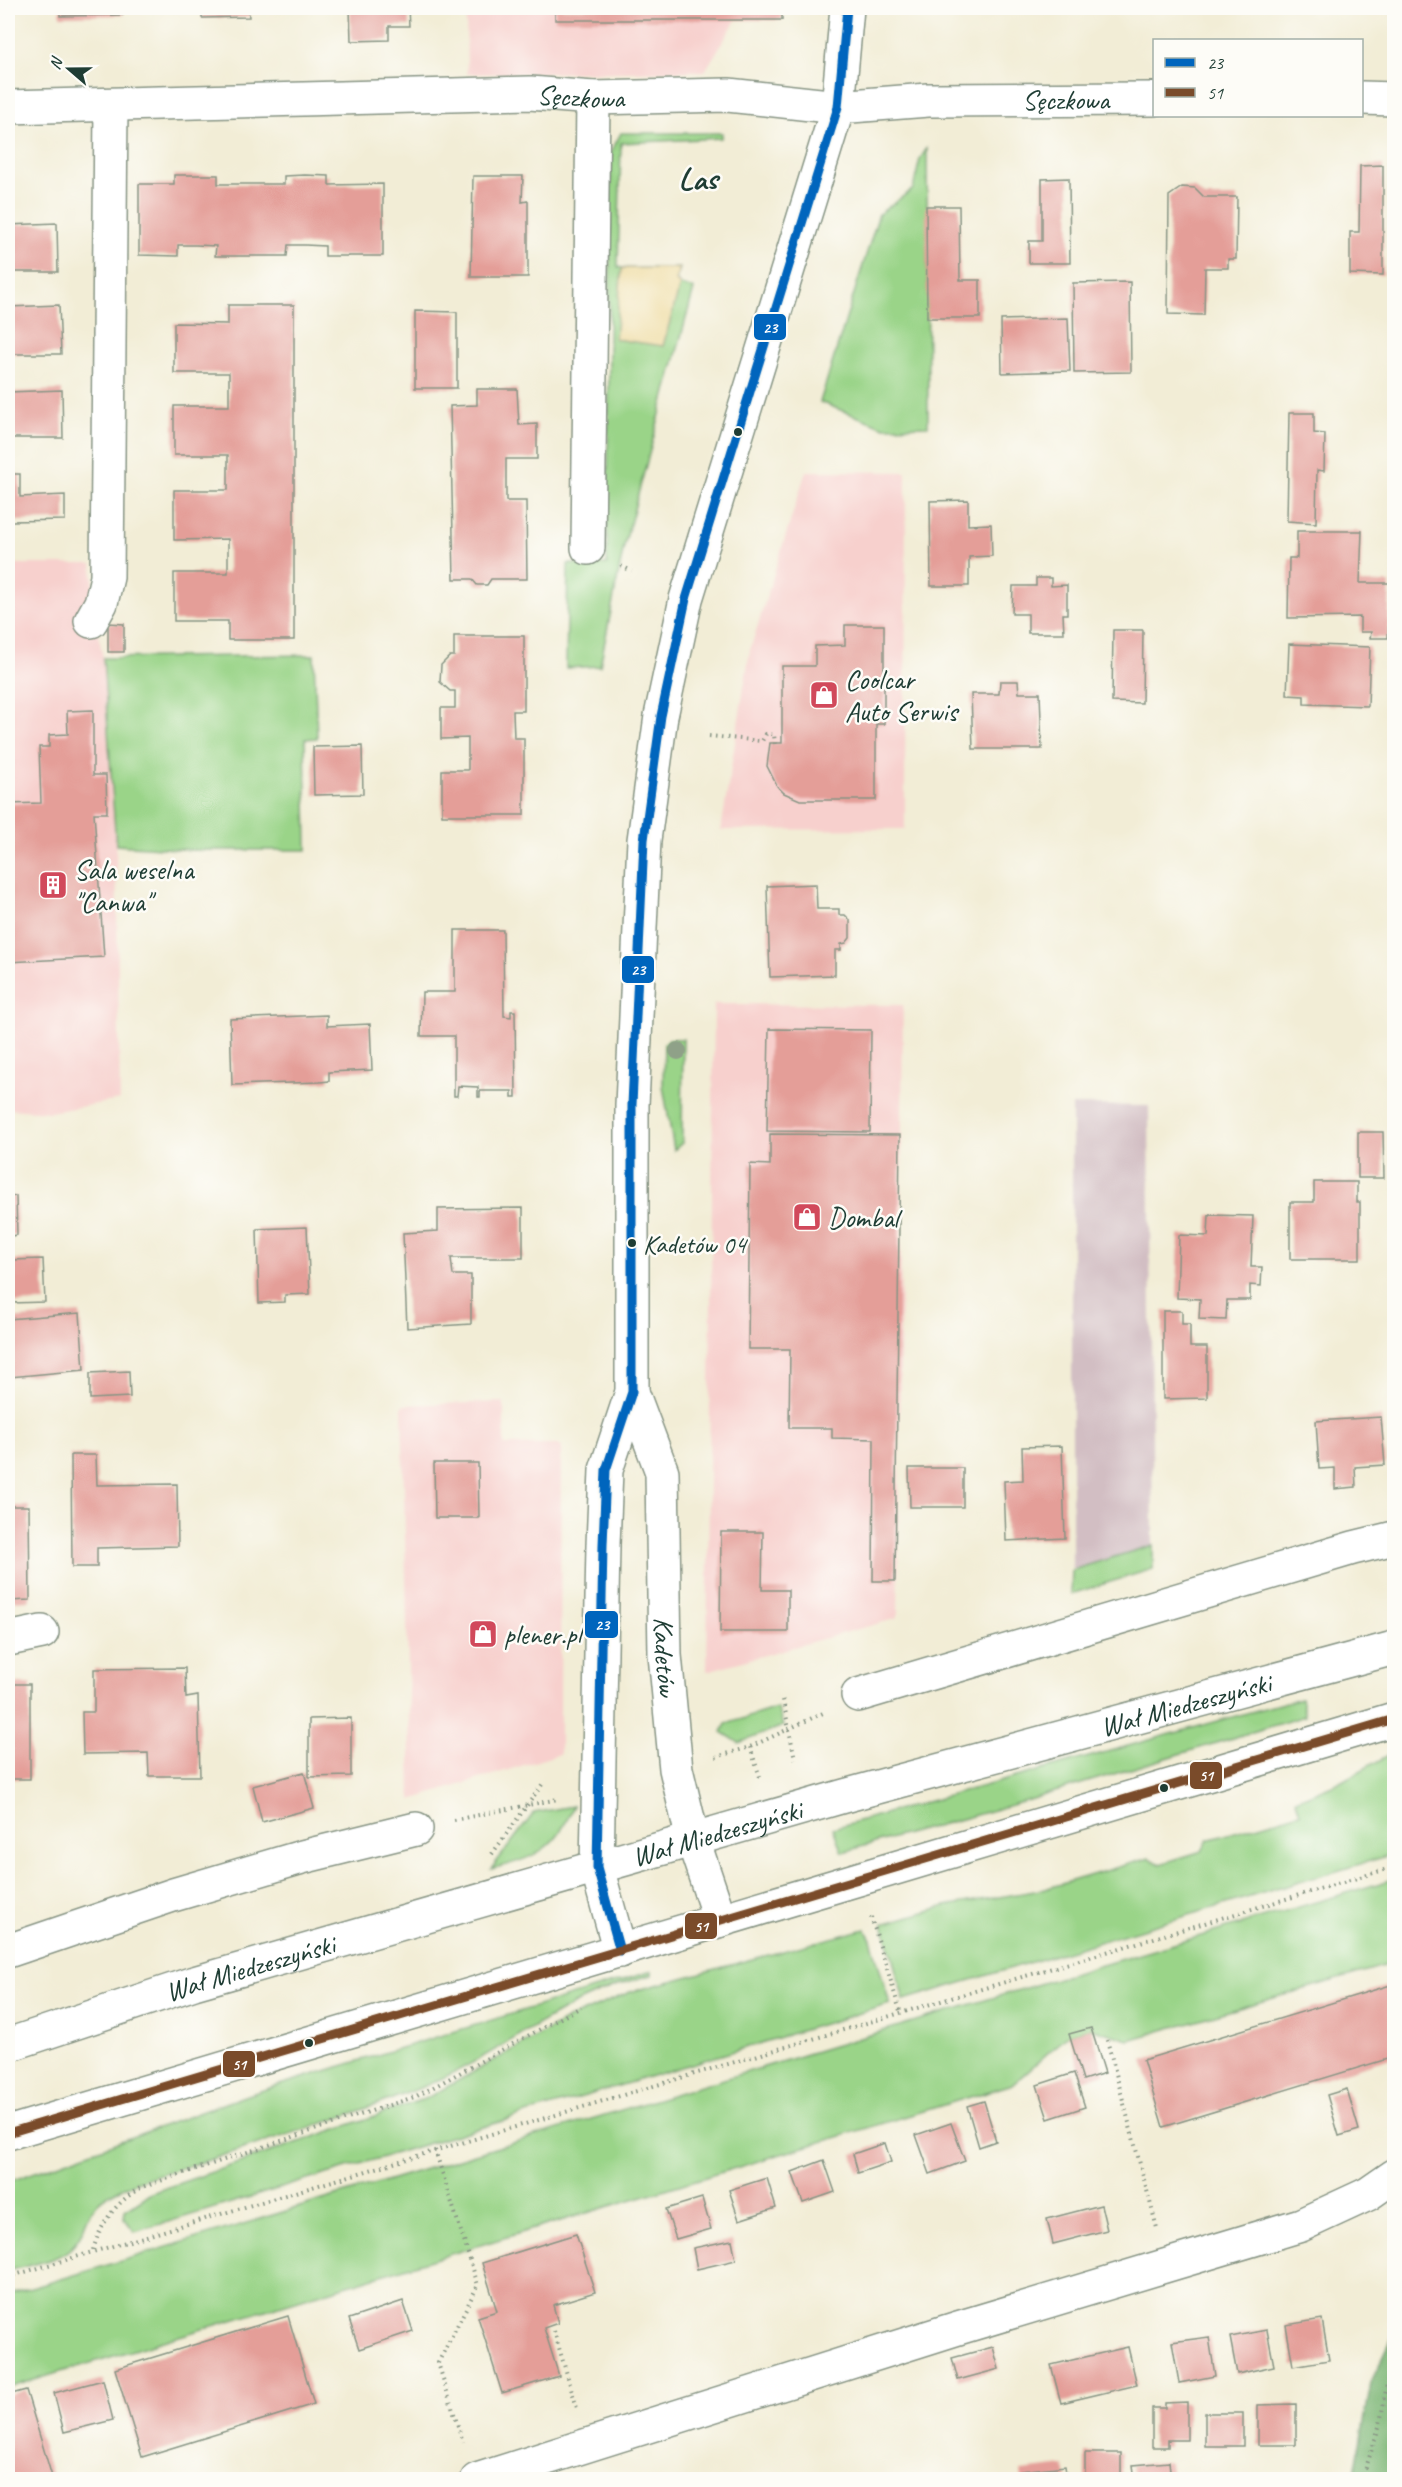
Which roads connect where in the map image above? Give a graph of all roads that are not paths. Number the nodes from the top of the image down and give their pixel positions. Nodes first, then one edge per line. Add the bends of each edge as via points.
1 (847, 8) edge
2 (592, 98) junction
3 (1363, 98) edge
4 (1153, 99) edge
5 (1395, 99) edge
6 (111, 105) junction
7 (8, 107) edge
8 (838, 107) junction
9 (588, 548) dead end
10 (91, 621) dead end
11 (632, 1392) junction
12 (1395, 1538) edge
13 (42, 1632) dead end
14 (8, 1639) edge
15 (1395, 1648) edge
16 (858, 1695) dead end
17 (1395, 1719) edge
18 (416, 1829) dead end
19 (693, 1840) junction
20 (597, 1868) junction
21 (720, 1920) junction
22 (8, 1951) edge
23 (620, 1951) junction
24 (8, 2045) edge
25 (8, 2133) edge
26 (1395, 2176) edge
27 (477, 2480) edge

1 - 8 street, Kadetów
2 - 6 street, Sęczkowa via 530,93
2 - 8 street, Sęczkowa via 728,95
2 - 9 street
3 - 5 street
4 - 8 street, Sęczkowa via 928,100
6 - 7 street, Sęczkowa
6 - 10 street via 106,577 101,603
8 - 11 street, Kadetów via 686,599 661,716 644,840 633,1093
11 - 19 street, Kadetów via 662,1472 665,1655 671,1728
11 - 20 street, Kadetów via 606,1470
12 - 16 street
13 - 14 street
15 - 19 street, Wał Miedzeszyński via 855,1792
17 - 21 street
18 - 22 street via 195,1888
19 - 20 street, Wał Miedzeszyński
19 - 21 street, Kadetów
20 - 23 street, Kadetów
20 - 24 street, Wał Miedzeszyński via 194,1983
21 - 23 street
23 - 25 street
26 - 27 street via 1368,2194 1301,2225

